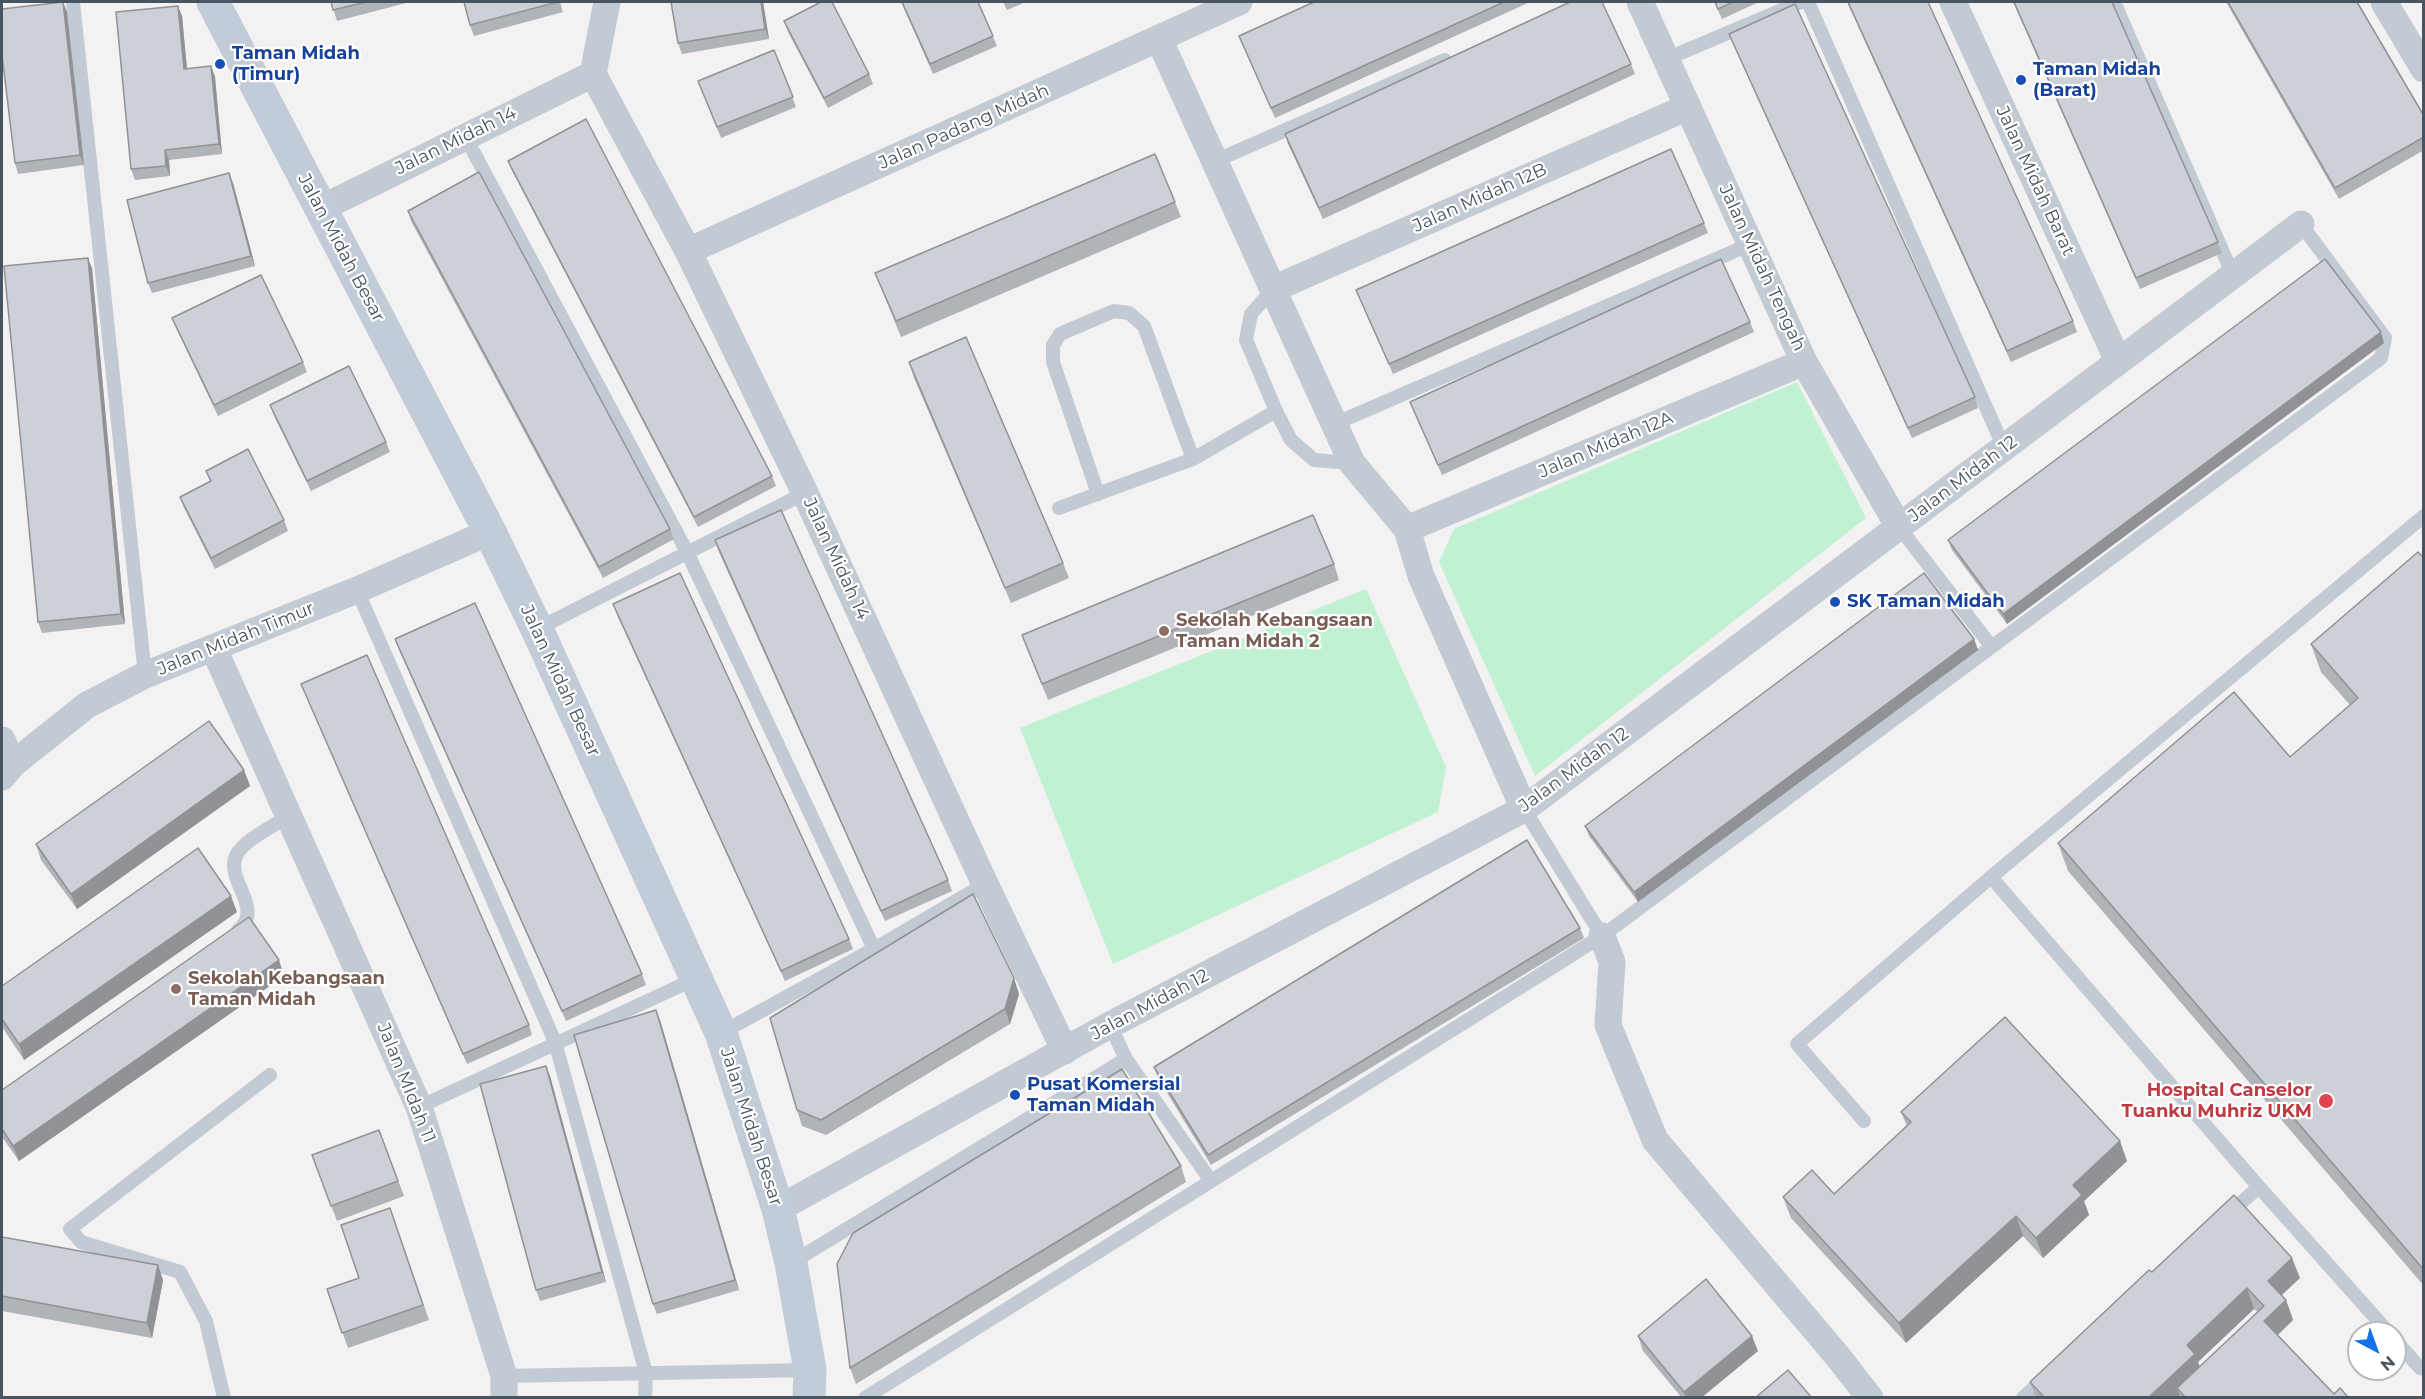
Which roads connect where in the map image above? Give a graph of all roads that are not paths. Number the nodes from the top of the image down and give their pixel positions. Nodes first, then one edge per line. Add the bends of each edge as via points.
1 (73, 2) edge
2 (213, 2) edge
3 (607, 2) edge
4 (1239, 2) edge
5 (1640, 2) edge
6 (1801, 2) edge
7 (1808, 2) edge
8 (1953, 2) edge
9 (2114, 2) edge
10 (2384, 2) edge
11 (1159, 39) junction
12 (1461, 53) edge
13 (1666, 59) junction
14 (2424, 69) edge
15 (593, 74) junction
16 (1688, 107) junction
17 (465, 136) junction
18 (1215, 161) junction
19 (320, 209) junction
20 (2301, 224) joint
21 (1751, 244) junction
22 (688, 251) junction
23 (2233, 275) junction
24 (1273, 289) junction
25 (1804, 362) junction
26 (2118, 362) junction
27 (1276, 411) junction
28 (1334, 424) junction
29 (2004, 448) junction
30 (1193, 459) junction
31 (1352, 463) junction
32 (805, 493) junction
33 (1098, 494) junction
34 (1059, 508) dead end
35 (2424, 516) edge
36 (1899, 527) junction
37 (1407, 529) junction
38 (490, 532) junction
39 (687, 552) junction
40 (357, 590) junction
41 (537, 629) junction
42 (1991, 646) junction
43 (214, 649) junction
44 (145, 675) junction
45 (5, 760) edge
46 (1524, 809) junction
47 (289, 816) junction
48 (1991, 877) junction
49 (985, 884) junction
50 (1602, 936) junction
51 (228, 938) edge
52 (874, 949) junction
53 (698, 978) junction
54 (1110, 1025) junction
55 (721, 1033) junction
56 (555, 1042) junction
57 (1065, 1051) junction
58 (1126, 1059) junction
59 (270, 1075) dead end
60 (419, 1107) junction
61 (1863, 1121) dead end
62 (1211, 1181) junction
63 (2259, 1187) junction
64 (778, 1209) junction
65 (2215, 1226) edge
66 (791, 1263) junction
67 (2378, 1321) edge
68 (2407, 1353) edge
69 (2058, 1366) edge
70 (2424, 1370) edge
71 (645, 1373) junction
72 (810, 1384) edge
73 (504, 1387) edge
74 (224, 1398) edge
75 (645, 1398) edge
76 (865, 1398) edge
77 (1870, 1398) edge
78 (2023, 1398) edge

1 - 44 lane
2 - 19 street, Jalan Midah Besar
3 - 15 street
4 - 11 street, Jalan Padang Midah
5 - 13 street, Jalan Midah Tengah
6 - 13 lane
7 - 29 lane
8 - 26 street, Jalan Midah Barat
9 - 23 lane
10 - 14 street
11 - 18 street
11 - 22 street, Jalan Padang Midah
12 - 18 lane
13 - 16 street, Jalan Midah Tengah
15 - 17 street, Jalan Midah 14
15 - 22 street, Jalan Midah 14
16 - 21 street, Jalan Midah Tengah
16 - 24 street, Jalan Midah 12B
17 - 19 street, Jalan Midah 14
17 - 39 lane
18 - 24 street
19 - 38 street, Jalan Midah Besar
20 - 23 street, Jalan Midah 12
20 - 42 lane via 2385,338 2381,358
21 - 25 street, Jalan Midah Tengah
21 - 28 lane
22 - 32 street, Jalan Midah 14
23 - 26 street, Jalan Midah 12
24 - 27 lane via 1251,314 1246,340
24 - 28 street
25 - 36 street, Jalan Midah Tengah
25 - 37 street, Jalan Midah 12A
26 - 29 street, Jalan Midah 12
27 - 30 lane
27 - 31 lane via 1291,440 1314,460
28 - 31 street
29 - 36 street, Jalan Midah 12
30 - 33 lane
30 - 33 lane via 1144,326 1129,313 1114,311 1060,334 1053,345 1053,362
31 - 37 street
32 - 39 lane
32 - 49 street, Jalan Midah 14
33 - 34 lane
35 - 48 lane
36 - 42 lane
36 - 46 street, Jalan Midah 12
37 - 46 street via 1421,576
38 - 40 street, Jalan Midah Timur
38 - 41 street, Jalan Midah Besar
39 - 41 lane
39 - 52 lane
40 - 43 street, Jalan Midah Timur
40 - 56 lane
41 - 53 street, Jalan Midah Besar
42 - 50 lane
43 - 44 street, Jalan Midah Timur
43 - 47 street, Jalan MIdah 11
44 - 45 street, Jalan Midah Timur via 87,705
46 - 50 lane
46 - 54 street, Jalan Midah 12
47 - 51 lane via 247,843 236,856 235,867 249,916 245,925
47 - 60 street, Jalan MIdah 11
48 - 61 lane via 1797,1044
48 - 63 lane
49 - 52 lane
49 - 57 street, Jalan Midah 14
50 - 62 lane
50 - 77 street via 1612,962 1608,1025 1655,1140
52 - 55 lane
53 - 55 street, Jalan Midah Besar
53 - 56 lane
54 - 57 street, Jalan Midah 12
54 - 58 lane
55 - 64 street, Jalan Midah Besar
56 - 60 lane
56 - 71 lane
57 - 64 street, Jalan Midah 12
58 - 62 lane
58 - 66 lane
59 - 74 lane via 70,1229 81,1242 180,1272 206,1321
60 - 73 street, Jalan MIdah 11
62 - 76 lane
63 - 65 lane
63 - 67 lane
64 - 66 street, Jalan Midah Besar
66 - 72 street, Jalan Midah Besar
68 - 70 lane
69 - 78 lane
71 - 72 lane
71 - 73 lane
71 - 75 lane

